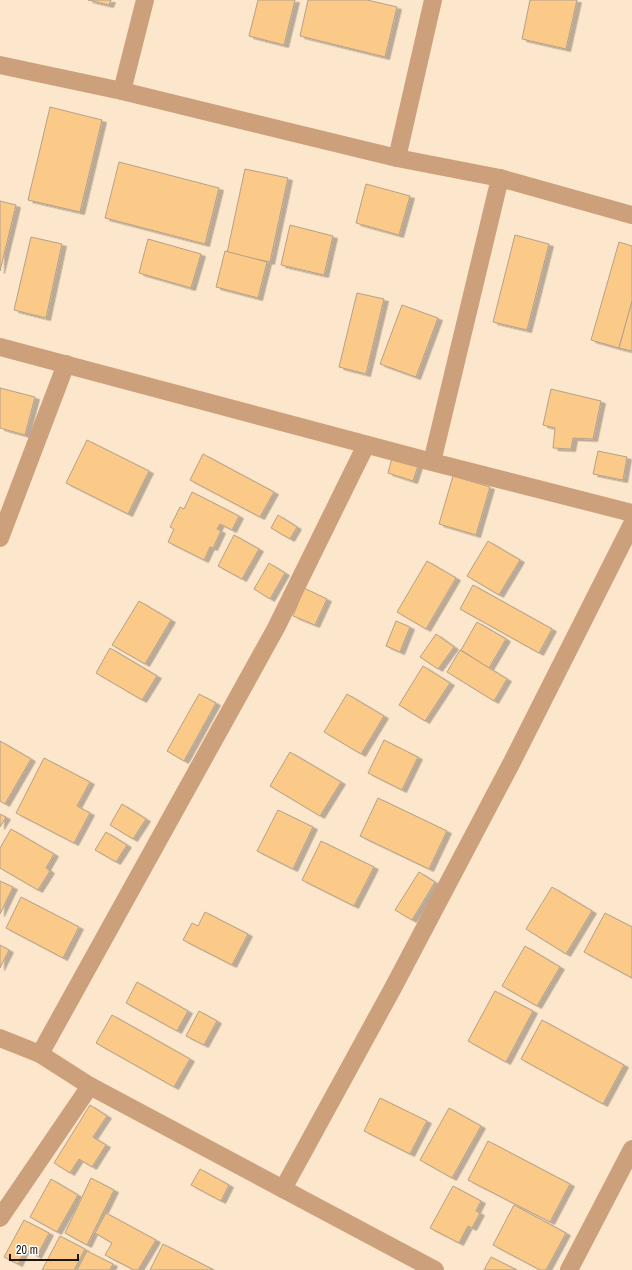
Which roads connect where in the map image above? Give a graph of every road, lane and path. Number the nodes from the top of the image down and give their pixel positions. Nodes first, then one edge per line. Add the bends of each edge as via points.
1 (145, 0) edge
2 (433, 0) edge
3 (0, 65) edge
4 (122, 91) junction
5 (398, 158) junction
6 (500, 178) junction
7 (632, 215) edge
8 (0, 347) edge
9 (66, 364) junction
10 (366, 445) junction
11 (432, 462) junction
12 (632, 513) edge
13 (632, 524) edge
14 (0, 538) edge
15 (0, 1038) edge
16 (40, 1054) junction
17 (90, 1086) junction
18 (632, 1148) edge
19 (283, 1189) junction
20 (0, 1218) edge
21 (435, 1270) edge
22 (569, 1270) edge

1 - 4 street
2 - 5 street
3 - 4 street
4 - 5 street
5 - 6 street
6 - 7 street
6 - 11 street
8 - 9 street
9 - 10 street
9 - 14 street
10 - 11 street
10 - 16 street via 276,628
11 - 12 street
13 - 19 street via 490,804
15 - 16 street
16 - 17 street
17 - 19 street
17 - 20 street
18 - 22 street
19 - 21 street

